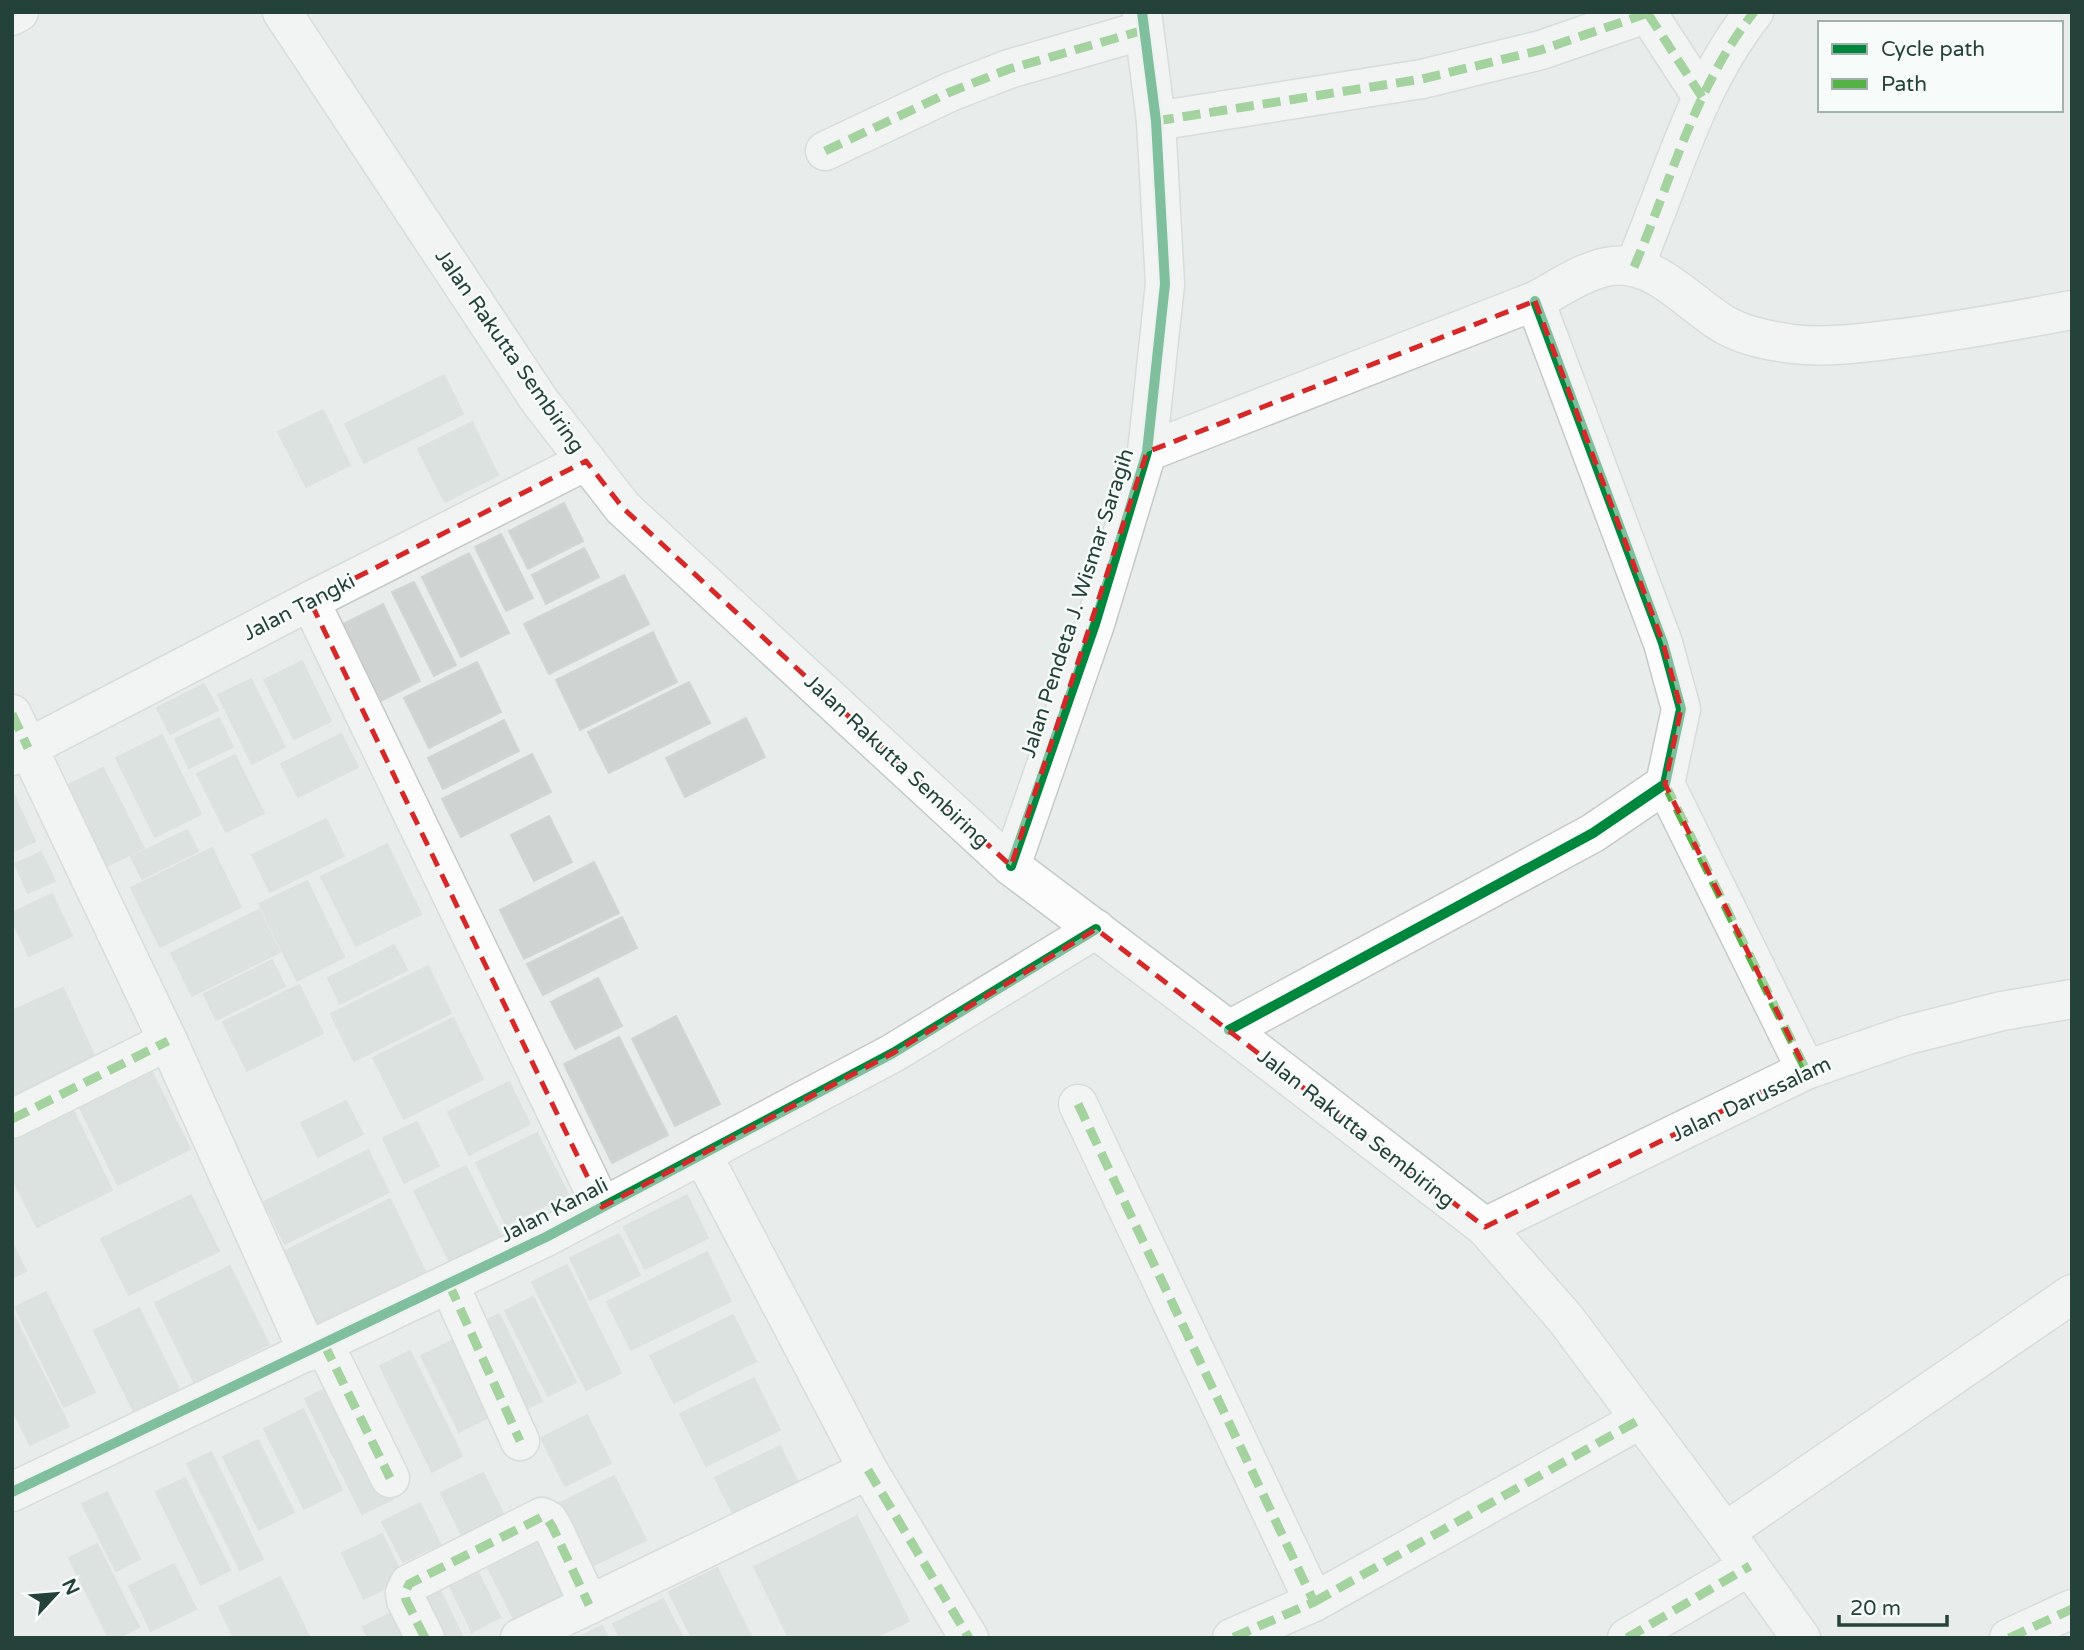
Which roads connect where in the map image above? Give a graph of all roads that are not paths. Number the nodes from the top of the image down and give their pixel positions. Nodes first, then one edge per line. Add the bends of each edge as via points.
1 (19, 12) edge
2 (282, 12) edge
3 (1754, 12) edge
4 (1650, 13) edge
5 (12, 16) edge
6 (1143, 21) edge
7 (1702, 97) junction
8 (1156, 121) junction
9 (825, 151) dead end
10 (1634, 267) junction
11 (1535, 301) junction
12 (2072, 310) edge
13 (1147, 452) junction
14 (586, 461) junction
15 (310, 601) junction
16 (17, 739) edge
17 (1665, 784) junction
18 (1011, 866) junction
19 (1096, 929) junction
20 (2072, 999) edge
21 (1229, 1030) junction
22 (168, 1041) junction
23 (1806, 1070) junction
24 (1078, 1104) dead end
25 (12, 1119) edge
26 (702, 1154) junction
27 (602, 1207) junction
28 (1485, 1227) junction
29 (449, 1284) junction
30 (2072, 1294) edge
31 (316, 1348) junction
32 (1639, 1420) junction
33 (520, 1441) dead end
34 (868, 1469) junction
35 (390, 1478) dead end
36 (12, 1492) edge
37 (1726, 1532) junction
38 (1750, 1566) junction
39 (1314, 1602) junction
40 (589, 1605) junction
41 (2072, 1609) edge
42 (425, 1638) edge
43 (520, 1638) edge
44 (969, 1638) edge
45 (1232, 1638) edge
46 (1627, 1638) edge
47 (1801, 1638) edge
48 (2009, 1638) edge

1 - 5 street
2 - 14 street, Jalan Rakutta Sembiring via 539,400
3 - 7 street via 1715,68
4 - 7 street
4 - 8 street via 1541,50 1422,79
6 - 8 street, Jalan Pendeta J. Wismar Saragih
6 - 9 street via 950,92
7 - 10 street
8 - 13 street, Jalan Pendeta J. Wismar Saragih via 1165,284
10 - 11 street via 1609,266
10 - 12 street via 1668,283 1727,326 1759,339 1796,344 1844,345 1954,332
11 - 13 street
11 - 17 street via 1663,643 1681,709
13 - 18 street, Jalan Pendeta J. Wismar Saragih via 1095,624
14 - 15 street, Jalan Tangki
14 - 18 street, Jalan Rakutta Sembiring via 623,508
15 - 16 street, Jalan Tangki
15 - 27 street
16 - 22 street
17 - 21 street via 1592,833
17 - 23 street
18 - 19 street, Jalan Rakutta Sembiring
19 - 21 street, Jalan Rakutta Sembiring
19 - 26 street, Jalan Kanali via 893,1053
20 - 23 street, Jalan Darussalam via 1907,1035
21 - 28 street, Jalan Rakutta Sembiring
22 - 25 street
22 - 31 street
23 - 28 street, Jalan Darussalam
24 - 39 street
26 - 27 street, Jalan Kanali
26 - 34 street
27 - 29 street, Jalan Kanali
28 - 32 street, Jalan Rakutta Sembiring via 1565,1318
29 - 31 street, Jalan Kanali
29 - 33 street
30 - 37 street
31 - 35 street
31 - 36 street, Jalan Kanali
32 - 37 street, Jalan Rakutta Sembiring
32 - 39 street
34 - 40 street
34 - 44 street
37 - 38 street, Jalan Rakutta Sembiring
38 - 46 street
38 - 47 street, Jalan Rakutta Sembiring
39 - 45 street
40 - 42 street via 553,1528 542,1517 409,1584 405,1600
40 - 43 street
41 - 48 street

